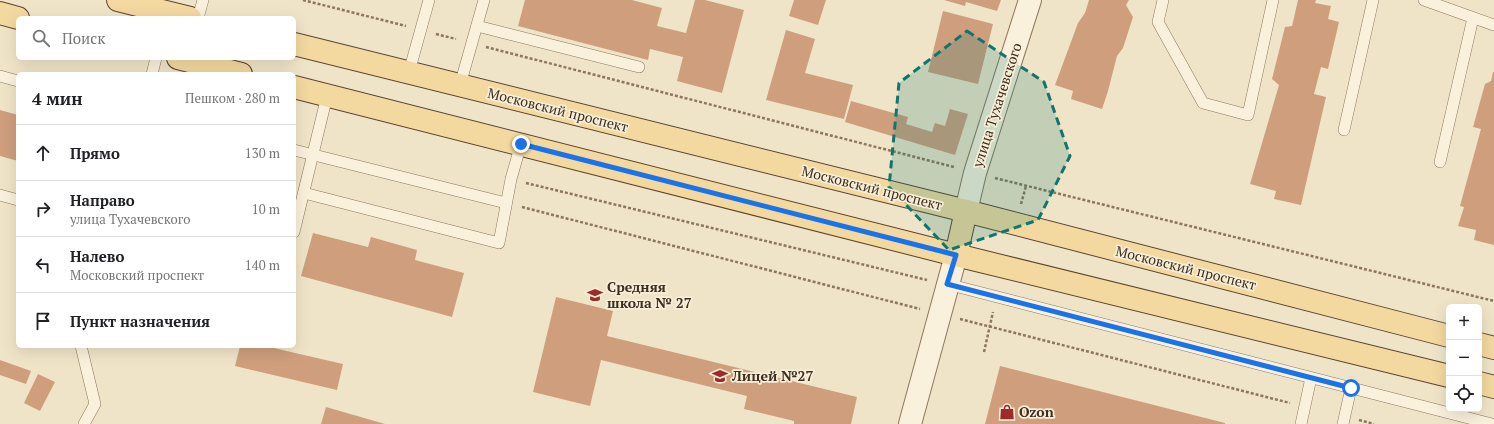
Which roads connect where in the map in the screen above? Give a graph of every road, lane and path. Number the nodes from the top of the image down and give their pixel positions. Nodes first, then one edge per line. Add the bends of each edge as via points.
1 (118, 0) edge
2 (203, 0) edge
3 (303, 0) edge
4 (429, 0) edge
5 (484, 0) edge
6 (1030, 0) edge
7 (1163, 0) edge
8 (1273, 0) edge
9 (1373, 0) edge
10 (1424, 0) edge
11 (0, 13) edge
12 (182, 16) edge
13 (199, 16) edge
14 (16, 17) edge
15 (1473, 18) junction
16 (1494, 25) edge
17 (477, 26) junction
18 (420, 30) junction
19 (296, 44) edge
20 (472, 44) junction
21 (156, 60) edge
22 (186, 60) edge
23 (639, 67) dead end
24 (152, 72) edge
25 (233, 72) edge
26 (409, 72) junction
27 (0, 76) edge
28 (16, 80) edge
29 (460, 86) junction
30 (296, 88) edge
31 (327, 96) junction
32 (1344, 130) dead end
33 (521, 144) junction
34 (296, 151) edge
35 (313, 155) junction
36 (1440, 162) dead end
37 (975, 173) junction
38 (512, 179) junction
39 (304, 193) junction
40 (0, 195) edge
41 (16, 199) edge
42 (506, 203) junction
43 (966, 211) junction
44 (296, 224) edge
45 (956, 255) junction
46 (947, 284) junction
47 (1494, 301) edge
48 (1446, 335) edge
49 (1482, 345) edge
50 (81, 348) edge
51 (1494, 348) edge
52 (1446, 375) edge
53 (1311, 378) junction
54 (1482, 384) edge
55 (1494, 387) edge
56 (1351, 388) junction
57 (84, 424) edge
58 (910, 424) edge
59 (1301, 424) edge
60 (1343, 424) edge
61 (1492, 424) edge

1 - 12 main road
2 - 13 lane
3 - 18 path
4 - 18 lane
5 - 17 lane
6 - 37 street, улица Тухачевского
7 - 8 lane via 1158,22 1203,103 1248,115
9 - 32 lane
10 - 15 lane
11 - 14 main road
15 - 16 lane
15 - 36 lane
17 - 20 lane
17 - 23 lane
18 - 20 path
18 - 26 lane
19 - 26 main road, Московский проспект
20 - 29 lane
20 - 37 path
21 - 24 lane
22 - 25 main road
26 - 29 main road, Московский проспект
27 - 28 lane
29 - 43 main road, Московский проспект
30 - 31 main road
31 - 33 main road
31 - 35 lane
33 - 38 lane
33 - 45 main road
34 - 35 lane
35 - 39 lane
35 - 42 lane
37 - 43 street, улица Тухачевского
37 - 47 path
38 - 42 lane
38 - 46 path
39 - 42 lane via 499,243
39 - 44 lane
40 - 41 lane
43 - 45 main road
43 - 48 main road, Московский проспект
45 - 46 street
45 - 52 main road
46 - 53 lane
46 - 58 street
49 - 51 main road
50 - 57 lane via 95,404
53 - 56 lane
53 - 59 lane
54 - 55 main road
56 - 60 lane
56 - 61 lane

